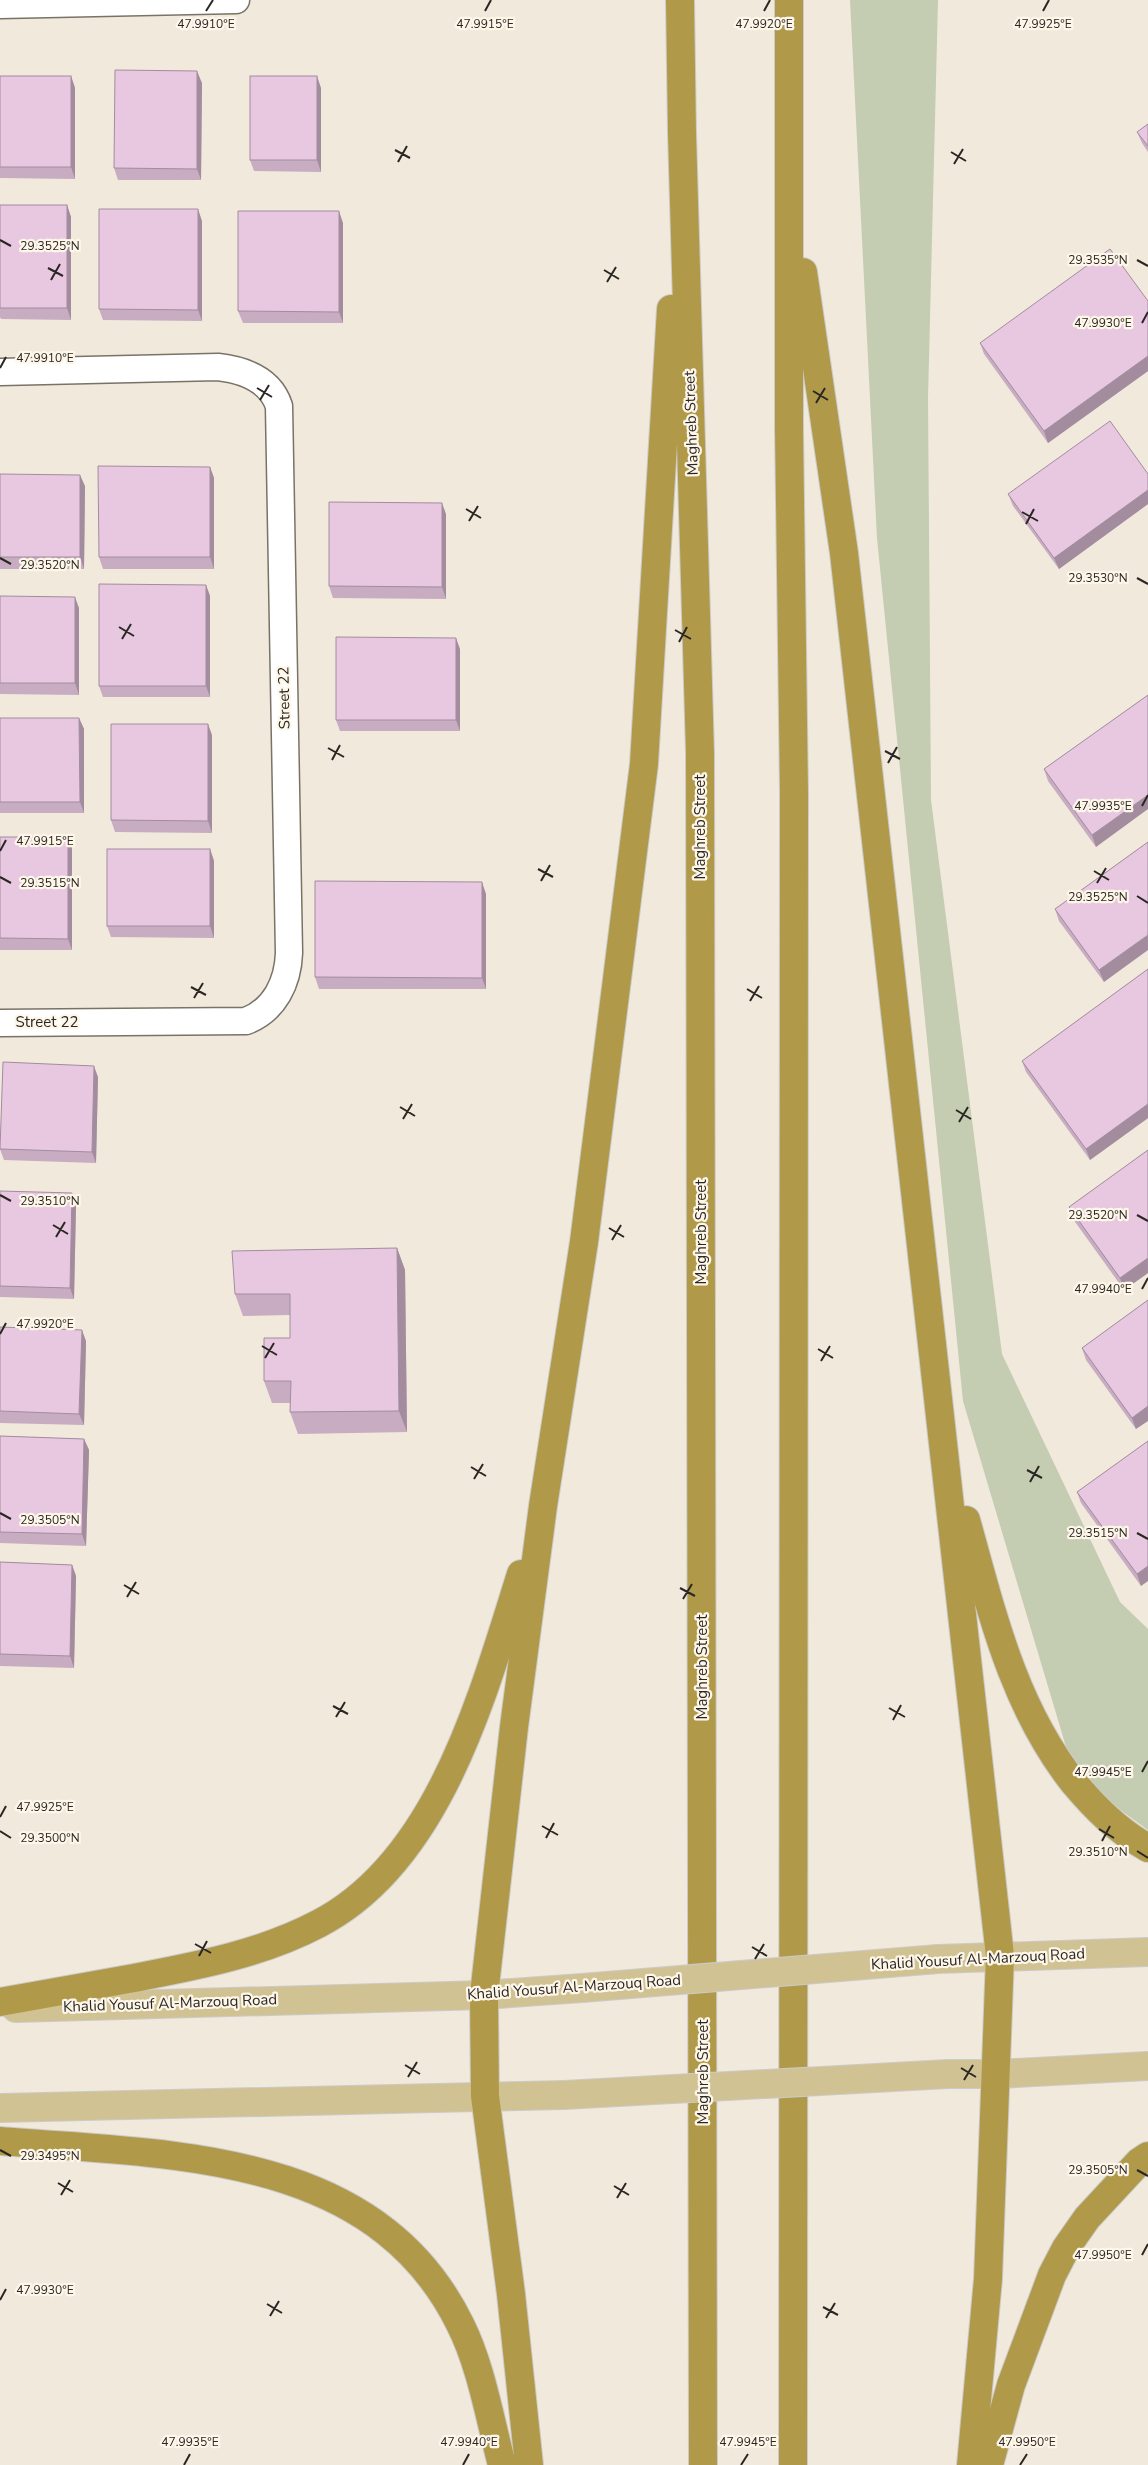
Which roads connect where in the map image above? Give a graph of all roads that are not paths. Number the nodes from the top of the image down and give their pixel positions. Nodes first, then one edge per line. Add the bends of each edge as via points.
1 (236, 0) edge
2 (680, 0) edge
3 (790, 0) edge
4 (0, 6) edge
5 (682, 133) junction
6 (789, 176) junction
7 (0, 372) edge
8 (0, 1022) edge
9 (944, 1441) junction
10 (543, 1506) junction
11 (1148, 1848) edge
12 (1148, 1952) edge
13 (1000, 1956) junction
14 (484, 1995) junction
15 (0, 2002) edge
16 (0, 2008) edge
17 (1148, 2066) edge
18 (996, 2074) junction
19 (485, 2096) junction
20 (0, 2108) edge
21 (0, 2141) edge
22 (1148, 2156) edge
23 (502, 2465) edge
24 (529, 2465) edge
25 (704, 2465) edge
26 (793, 2465) edge
27 (971, 2465) edge
28 (989, 2465) edge

1 - 4 street
2 - 5 highway, Maghreb Street
3 - 6 highway
5 - 10 highway via 644,764 584,1242
5 - 25 highway, Maghreb Street via 700,753
6 - 9 highway via 844,553
6 - 26 highway via 794,793
7 - 8 street, Street 22 via 218,367 254,377 265,383 276,397 279,406 290,953 286,976 275,1000 266,1010 246,1021
9 - 11 highway via 991,1610 1031,1718 1054,1758 1095,1809
9 - 13 highway
10 - 14 highway
10 - 15 highway via 484,1688 439,1795 389,1867 357,1898 319,1924 232,1957
12 - 13 main road, Khalid Yousuf Al-Marzouq Road
13 - 14 main road, Khalid Yousuf Al-Marzouq Road, bridge
13 - 18 highway
14 - 16 main road, Khalid Yousuf Al-Marzouq Road
14 - 19 highway
17 - 18 main road
18 - 19 main road, bridge
18 - 27 highway via 988,2279
19 - 20 main road
19 - 24 highway
21 - 23 highway via 191,2157 250,2168 295,2182 366,2218 394,2238 420,2265 442,2292 461,2325
22 - 28 highway via 1087,2218 1052,2275 1011,2385

